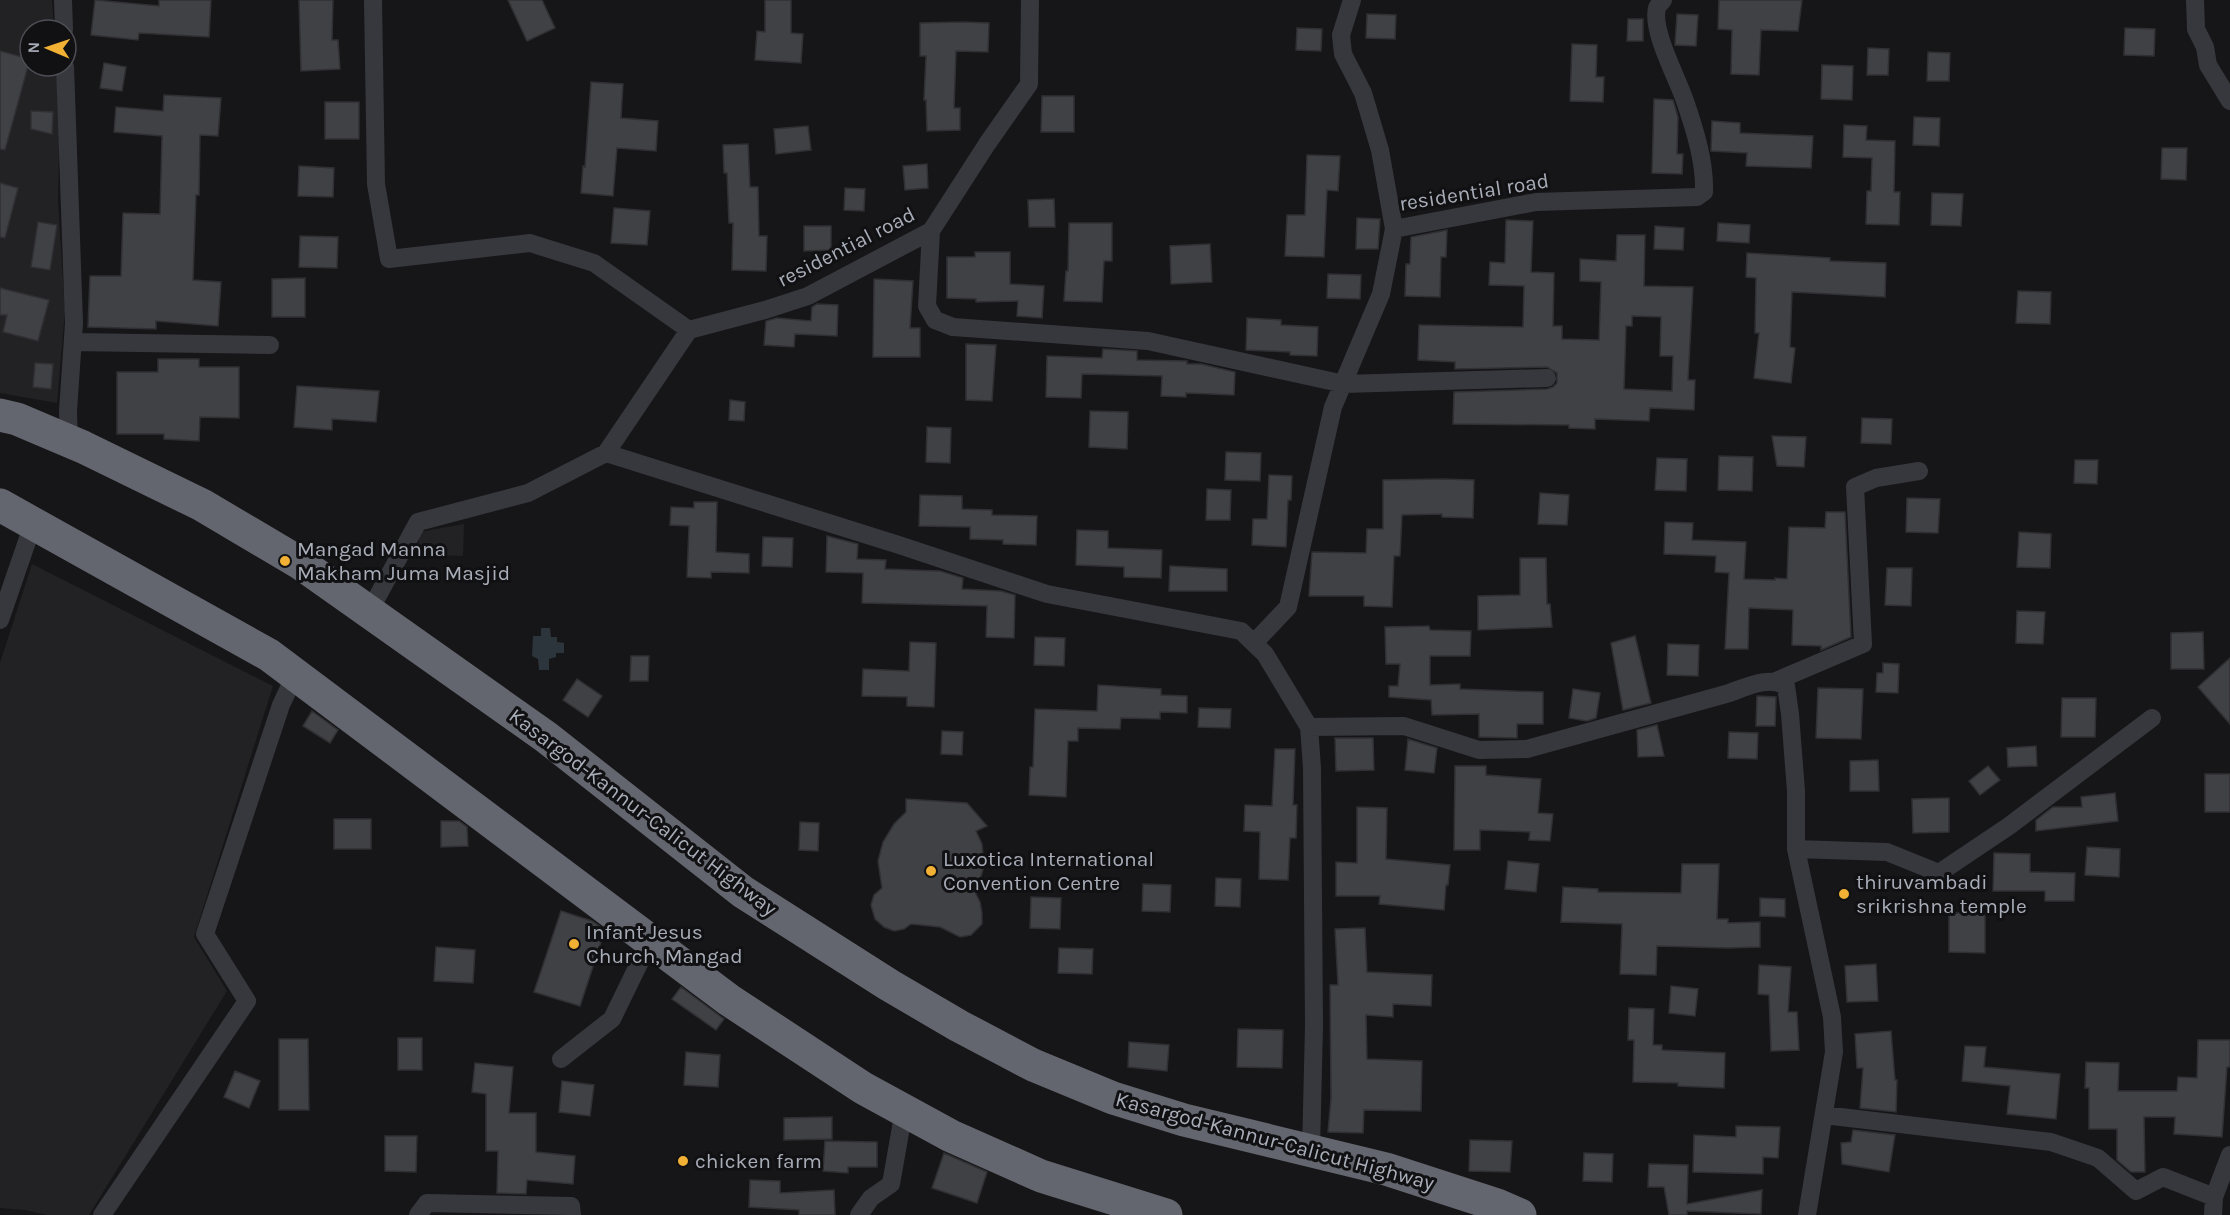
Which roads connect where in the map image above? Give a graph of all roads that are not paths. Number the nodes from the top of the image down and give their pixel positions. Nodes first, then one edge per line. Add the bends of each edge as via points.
1 (63, 0) edge
2 (373, 0) edge
3 (1030, 0) edge
4 (1352, 0) edge
5 (1663, 0) edge
6 (2195, 0) edge
7 (64, 18) edge
8 (65, 78) edge
9 (2230, 101) edge
10 (1394, 229) junction
11 (931, 231) junction
12 (689, 330) junction
13 (73, 342) junction
14 (270, 345) dead end
15 (1547, 378) dead end
16 (1344, 384) junction
17 (0, 415) edge
18 (69, 441) junction
19 (606, 453) junction
20 (1919, 471) dead end
21 (0, 505) edge
22 (33, 524) junction
23 (369, 612) junction
24 (0, 620) edge
25 (1254, 643) junction
26 (295, 675) junction
27 (1776, 681) junction
28 (2152, 718) dead end
29 (1309, 727) junction
30 (1796, 849) junction
31 (650, 940) junction
32 (561, 1059) dead end
33 (904, 1110) junction
34 (1824, 1114) junction
35 (1311, 1151) junction
36 (2230, 1155) edge
37 (2214, 1206) edge
38 (102, 1215) edge
39 (418, 1215) edge
40 (572, 1215) edge
41 (859, 1215) edge
42 (1166, 1215) edge
43 (1520, 1215) edge
44 (1807, 1215) edge

1 - 7 street
2 - 12 street via 376,184 389,259 530,243 594,263
3 - 11 street, residential road via 1029,84
4 - 10 street, residential road via 1341,35 1343,54 1363,93 1380,150
5 - 10 street, residential road via 1657,8 1659,33 1700,153 1704,192 1697,197 1536,202
6 - 9 street via 2196,29 2208,65
8 - 13 street
10 - 16 street via 1382,294
11 - 12 street, residential road via 808,296
11 - 16 street via 927,306 935,320 953,327 1148,341
12 - 19 street
13 - 14 street
13 - 18 street
15 - 16 street
16 - 25 street via 1333,407 1288,607
17 - 18 highway, Kasargod-Kannur-Calicut Highway
18 - 23 highway, Kasargod-Kannur-Calicut Highway via 202,505 300,563
19 - 23 street via 528,493 418,522
19 - 25 street via 1047,594 1241,631
20 - 27 street via 1876,478 1856,487 1863,644
21 - 22 highway
22 - 24 street
22 - 26 highway via 269,655
23 - 35 highway, Kasargod-Kannur-Calicut Highway via 546,737 743,892 959,1026 1033,1065 1113,1098
25 - 29 street via 1265,654
26 - 31 highway
26 - 38 street via 281,705 205,934 247,1001
27 - 29 street via 1527,749 1479,750 1404,726
27 - 30 street via 1786,686 1790,714
28 - 30 street via 2009,826 1939,873 1887,852
29 - 35 street via 1314,1026
30 - 34 street via 1832,1017 1834,1052
31 - 32 street via 612,1019
31 - 33 highway via 729,1000 863,1088
33 - 41 street via 891,1184 871,1198
33 - 42 highway via 951,1136 1041,1176
34 - 37 street via 2051,1142 2098,1158 2136,1191 2163,1177
34 - 44 street
35 - 43 highway, Kasargod-Kannur-Calicut Highway via 1386,1169
36 - 37 street
39 - 40 street via 427,1203 571,1206

